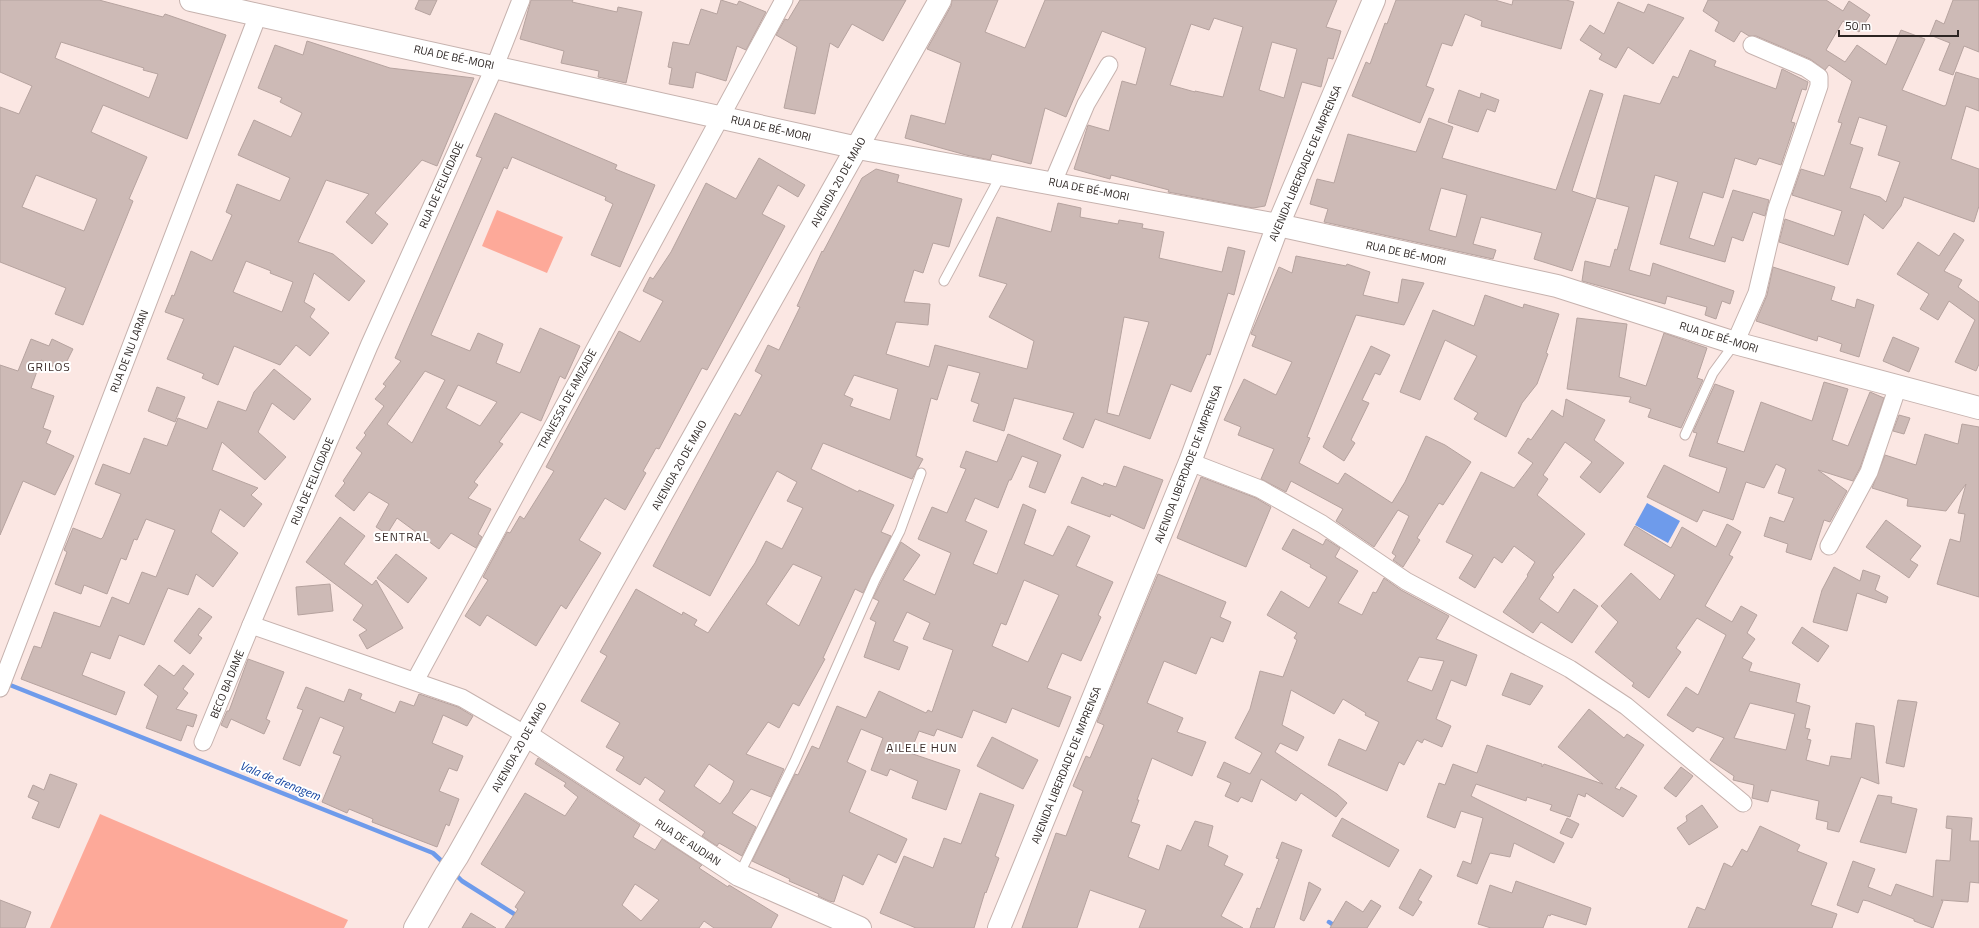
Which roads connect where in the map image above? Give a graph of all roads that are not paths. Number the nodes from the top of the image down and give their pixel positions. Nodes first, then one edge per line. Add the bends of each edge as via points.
1 (191, 0) edge
2 (521, 0) edge
3 (784, 0) edge
4 (940, 0) edge
5 (1374, 0) edge
6 (258, 15) junction
7 (1752, 45) dead end
8 (1109, 65) dead end
9 (495, 66) junction
10 (720, 117) junction
11 (858, 148) junction
12 (1002, 173) junction
13 (1053, 182) junction
14 (1278, 224) junction
15 (944, 281) dead end
16 (1735, 343) junction
17 (1898, 386) junction
18 (1979, 408) edge
19 (1685, 435) dead end
20 (1190, 462) junction
21 (921, 473) dead end
22 (1829, 546) dead end
23 (251, 626) junction
24 (415, 681) junction
25 (2, 683) edge
26 (526, 735) junction
27 (203, 742) dead end
28 (1743, 803) dead end
29 (739, 875) junction
30 (416, 928) edge
31 (860, 928) edge
32 (998, 928) edge

1 - 6 main road, RUA DE BÉ-MORI
2 - 9 street, RUA DE FELICIDADE
3 - 10 street, TRAVESSA DE AMIZADE
4 - 11 main road, AVENIDA 20 DE MAIO
5 - 14 main road, AVENIDA LIBERDADE DE IMPRENSA
6 - 9 main road, RUA DE BÉ-MORI
6 - 25 street, RUA DE NU LARAN
7 - 16 street via 1806,68 1819,77 1819,86 1777,208 1757,293
8 - 13 street via 1086,104
9 - 10 main road, RUA DE BÉ-MORI
9 - 23 street, RUA DE FELICIDADE via 369,346
10 - 11 main road, RUA DE BÉ-MORI
10 - 24 street, TRAVESSA DE AMIZADE
11 - 12 main road, RUA DE BÉ-MORI
11 - 26 main road, AVENIDA 20 DE MAIO
12 - 13 main road, RUA DE BÉ-MORI
12 - 15 lane
13 - 14 main road, RUA DE BÉ-MORI
14 - 16 main road, RUA DE BÉ-MORI via 1557,286
14 - 20 main road, AVENIDA LIBERDADE DE IMPRENSA
16 - 17 main road, RUA DE BÉ-MORI
16 - 19 lane via 1713,373
17 - 18 main road, RUA DE BÉ-MORI
17 - 22 street via 1869,472
20 - 28 street via 1260,489 1322,524 1406,581 1570,669 1626,706
20 - 32 main road, AVENIDA LIBERDADE DE IMPRENSA
21 - 29 lane via 900,531 875,580 795,761
23 - 24 street
23 - 27 street, BECO BA DAME
24 - 26 street via 462,698
26 - 29 main road, RUA DE AUDIAN
26 - 30 main road, AVENIDA 20 DE MAIO
29 - 31 main road, RUA DE AUDIAN

